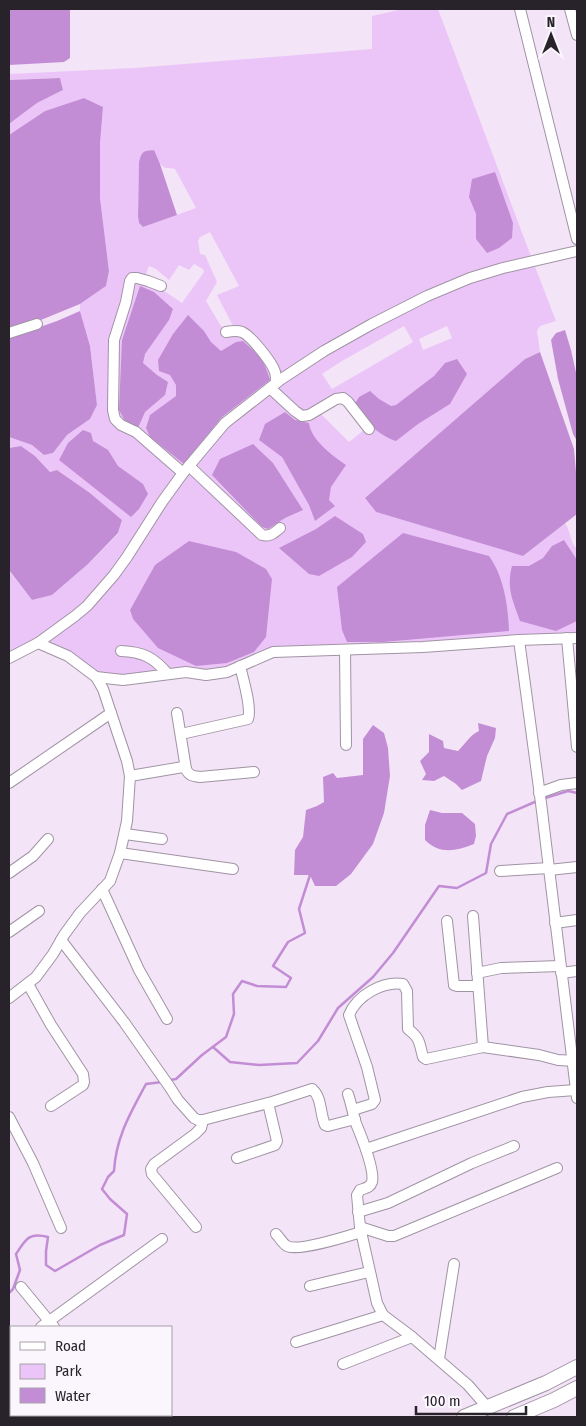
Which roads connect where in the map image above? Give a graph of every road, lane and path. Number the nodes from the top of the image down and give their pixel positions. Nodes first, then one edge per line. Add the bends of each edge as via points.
1 (520, 9) edge
2 (570, 9) edge
3 (577, 35) edge
4 (577, 239) edge
5 (577, 251) edge
6 (161, 286) dead end
7 (37, 324) dead end
8 (226, 332) dead end
9 (9, 333) edge
10 (273, 386) junction
11 (370, 430) dead end
12 (186, 470) junction
13 (280, 528) dead end
14 (572, 638) edge
15 (519, 640) junction
16 (38, 643) junction
17 (345, 650) junction
18 (121, 651) dead end
19 (9, 658) edge
20 (240, 666) junction
21 (167, 673) junction
22 (96, 677) junction
23 (111, 713) junction
24 (177, 713) dead end
25 (181, 734) junction
26 (346, 745) dead end
27 (577, 747) edge
28 (186, 769) junction
29 (254, 772) dead end
30 (130, 776) junction
31 (9, 782) edge
32 (577, 783) edge
33 (540, 798) junction
34 (125, 834) junction
35 (48, 839) dead end
36 (162, 839) dead end
37 (120, 853) junction
38 (577, 867) edge
39 (234, 869) dead end
40 (549, 869) junction
41 (500, 871) dead end
42 (9, 873) edge
43 (102, 889) junction
44 (39, 911) dead end
45 (473, 916) dead end
46 (577, 920) edge
47 (447, 921) dead end
48 (555, 923) junction
49 (9, 932) edge
50 (61, 940) junction
51 (561, 970) junction
52 (577, 971) edge
53 (477, 973) junction
54 (28, 984) junction
55 (478, 986) junction
56 (9, 998) edge
57 (167, 1019) dead end
58 (483, 1047) junction
59 (575, 1062) edge
60 (348, 1094) dead end
61 (577, 1094) edge
62 (268, 1103) junction
63 (51, 1106) dead end
64 (354, 1114) junction
65 (9, 1117) edge
66 (203, 1120) junction
67 (514, 1146) dead end
68 (366, 1149) junction
69 (237, 1158) dead end
70 (557, 1168) dead end
71 (358, 1212) junction
72 (196, 1227) dead end
73 (61, 1228) dead end
74 (360, 1230) junction
75 (276, 1234) dead end
76 (162, 1239) dead end
77 (454, 1264) dead end
78 (369, 1272) junction
79 (310, 1286) dead end
80 (21, 1287) dead end
81 (383, 1315) junction
82 (48, 1325) edge
83 (412, 1337) junction
84 (296, 1342) dead end
85 (439, 1359) junction
86 (343, 1364) dead end
87 (577, 1367) edge
88 (577, 1388) edge
89 (488, 1408) junction
90 (464, 1417) edge
91 (514, 1417) edge

1 - 4 street
2 - 3 street
5 - 10 street via 502,268 426,296 332,346
6 - 12 street via 137,278 130,281 114,340 113,410 121,425 136,432
7 - 9 street
8 - 10 street via 243,332 252,340 275,372
10 - 11 street via 302,416 343,398
10 - 12 street via 225,423
12 - 13 street via 262,535 271,535
12 - 16 street via 114,575 81,611
14 - 15 street
14 - 27 street
15 - 17 street
15 - 33 street
16 - 19 street
16 - 22 street via 68,656
17 - 20 street via 273,652
17 - 26 street
18 - 21 street via 148,656
20 - 21 street via 206,675
20 - 25 street via 250,713 248,719
21 - 22 street via 123,680
22 - 23 street
23 - 30 street
23 - 31 street
24 - 25 street
25 - 28 street
28 - 29 street via 192,776 200,778
28 - 30 street
30 - 34 street
32 - 33 street via 561,785
33 - 40 street
34 - 36 street
34 - 37 street
35 - 42 street via 33,856
37 - 39 street
37 - 43 street via 110,881
38 - 40 street
40 - 41 street
40 - 48 street
43 - 50 street
43 - 57 street via 139,970
44 - 49 street
45 - 53 street
46 - 48 street
47 - 55 street via 454,985
48 - 51 street
50 - 54 street via 36,978
50 - 66 street via 178,1100 190,1115
51 - 52 street
51 - 53 street via 501,968
51 - 59 street
53 - 55 street
54 - 56 street
54 - 63 street via 84,1078 84,1085
55 - 58 street
58 - 59 street
58 - 64 street via 423,1058 420,1042 408,1029 404,984 374,990 358,1002 349,1015 375,1100
59 - 61 street
60 - 64 street
61 - 68 street via 548,1092 522,1097
62 - 64 street via 312,1090 318,1098 325,1125
62 - 66 street
62 - 69 street via 277,1141 275,1145
64 - 68 street
65 - 73 street
66 - 72 street via 195,1134 151,1168 152,1174
67 - 71 street via 388,1203
68 - 71 street via 372,1178 368,1187 358,1192
70 - 74 street via 394,1236
71 - 74 street
74 - 75 street via 323,1243 294,1247 287,1246
74 - 78 street
76 - 82 street
77 - 85 street
78 - 79 street
78 - 81 street
80 - 82 street
81 - 83 street
81 - 84 street
83 - 85 street
83 - 86 street
85 - 89 street
87 - 89 highway
88 - 91 highway
89 - 90 highway

